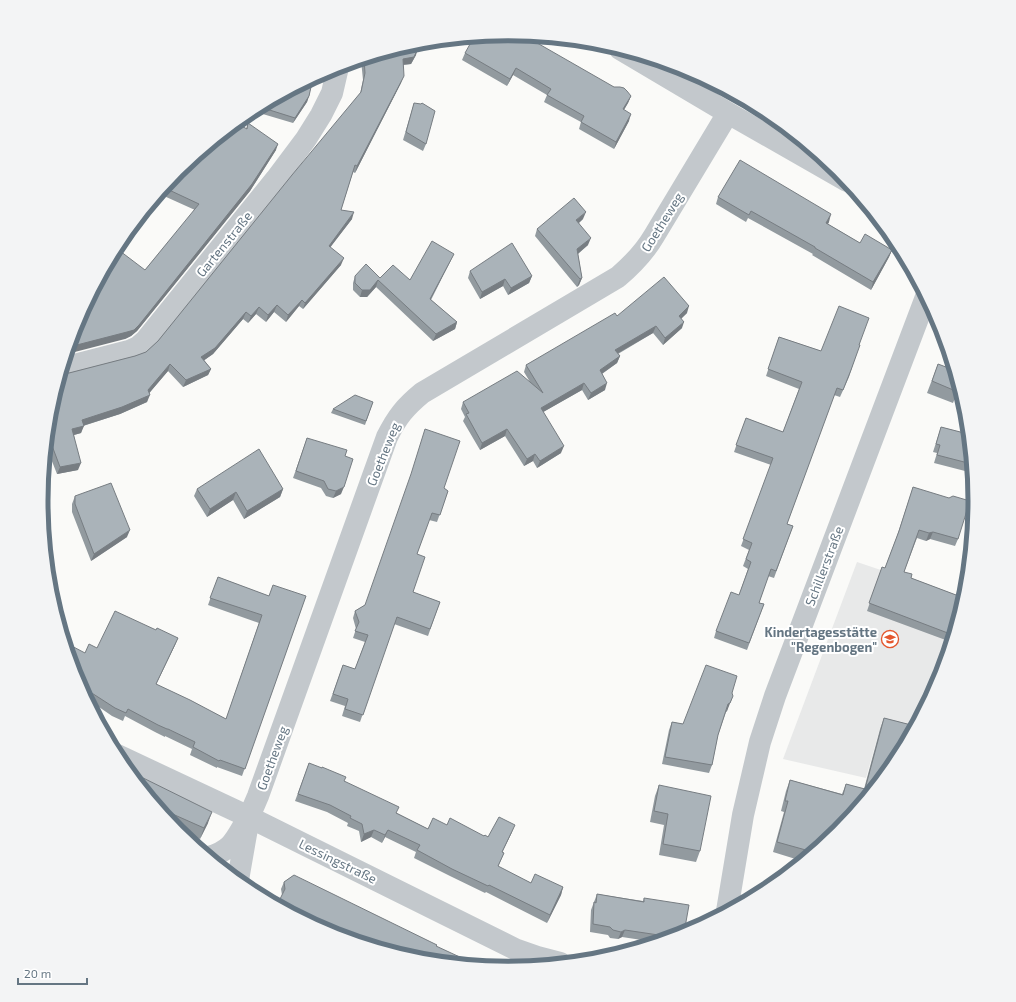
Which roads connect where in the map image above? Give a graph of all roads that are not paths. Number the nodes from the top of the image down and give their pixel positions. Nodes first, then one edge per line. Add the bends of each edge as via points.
1 (639, 60) edge
2 (336, 74) edge
3 (728, 113) junction
4 (825, 169) edge
5 (923, 304) edge
6 (68, 367) edge
7 (128, 760) edge
8 (248, 817) junction
9 (215, 855) edge
10 (239, 874) edge
11 (728, 905) edge
12 (546, 959) edge

1 - 3 street
2 - 6 street, Gartenstraße via 332,92 306,139 146,340 129,351
3 - 4 street
3 - 8 street, Goetheweg via 647,249 633,264 618,277 422,393 402,412 388,437 258,796
5 - 11 street, Schillerstraße via 773,702 760,742 743,815
7 - 8 street, Lessingstraße
8 - 9 street via 234,842 223,852
8 - 10 street, Goetheweg
8 - 12 street, Lessingstraße via 517,950

